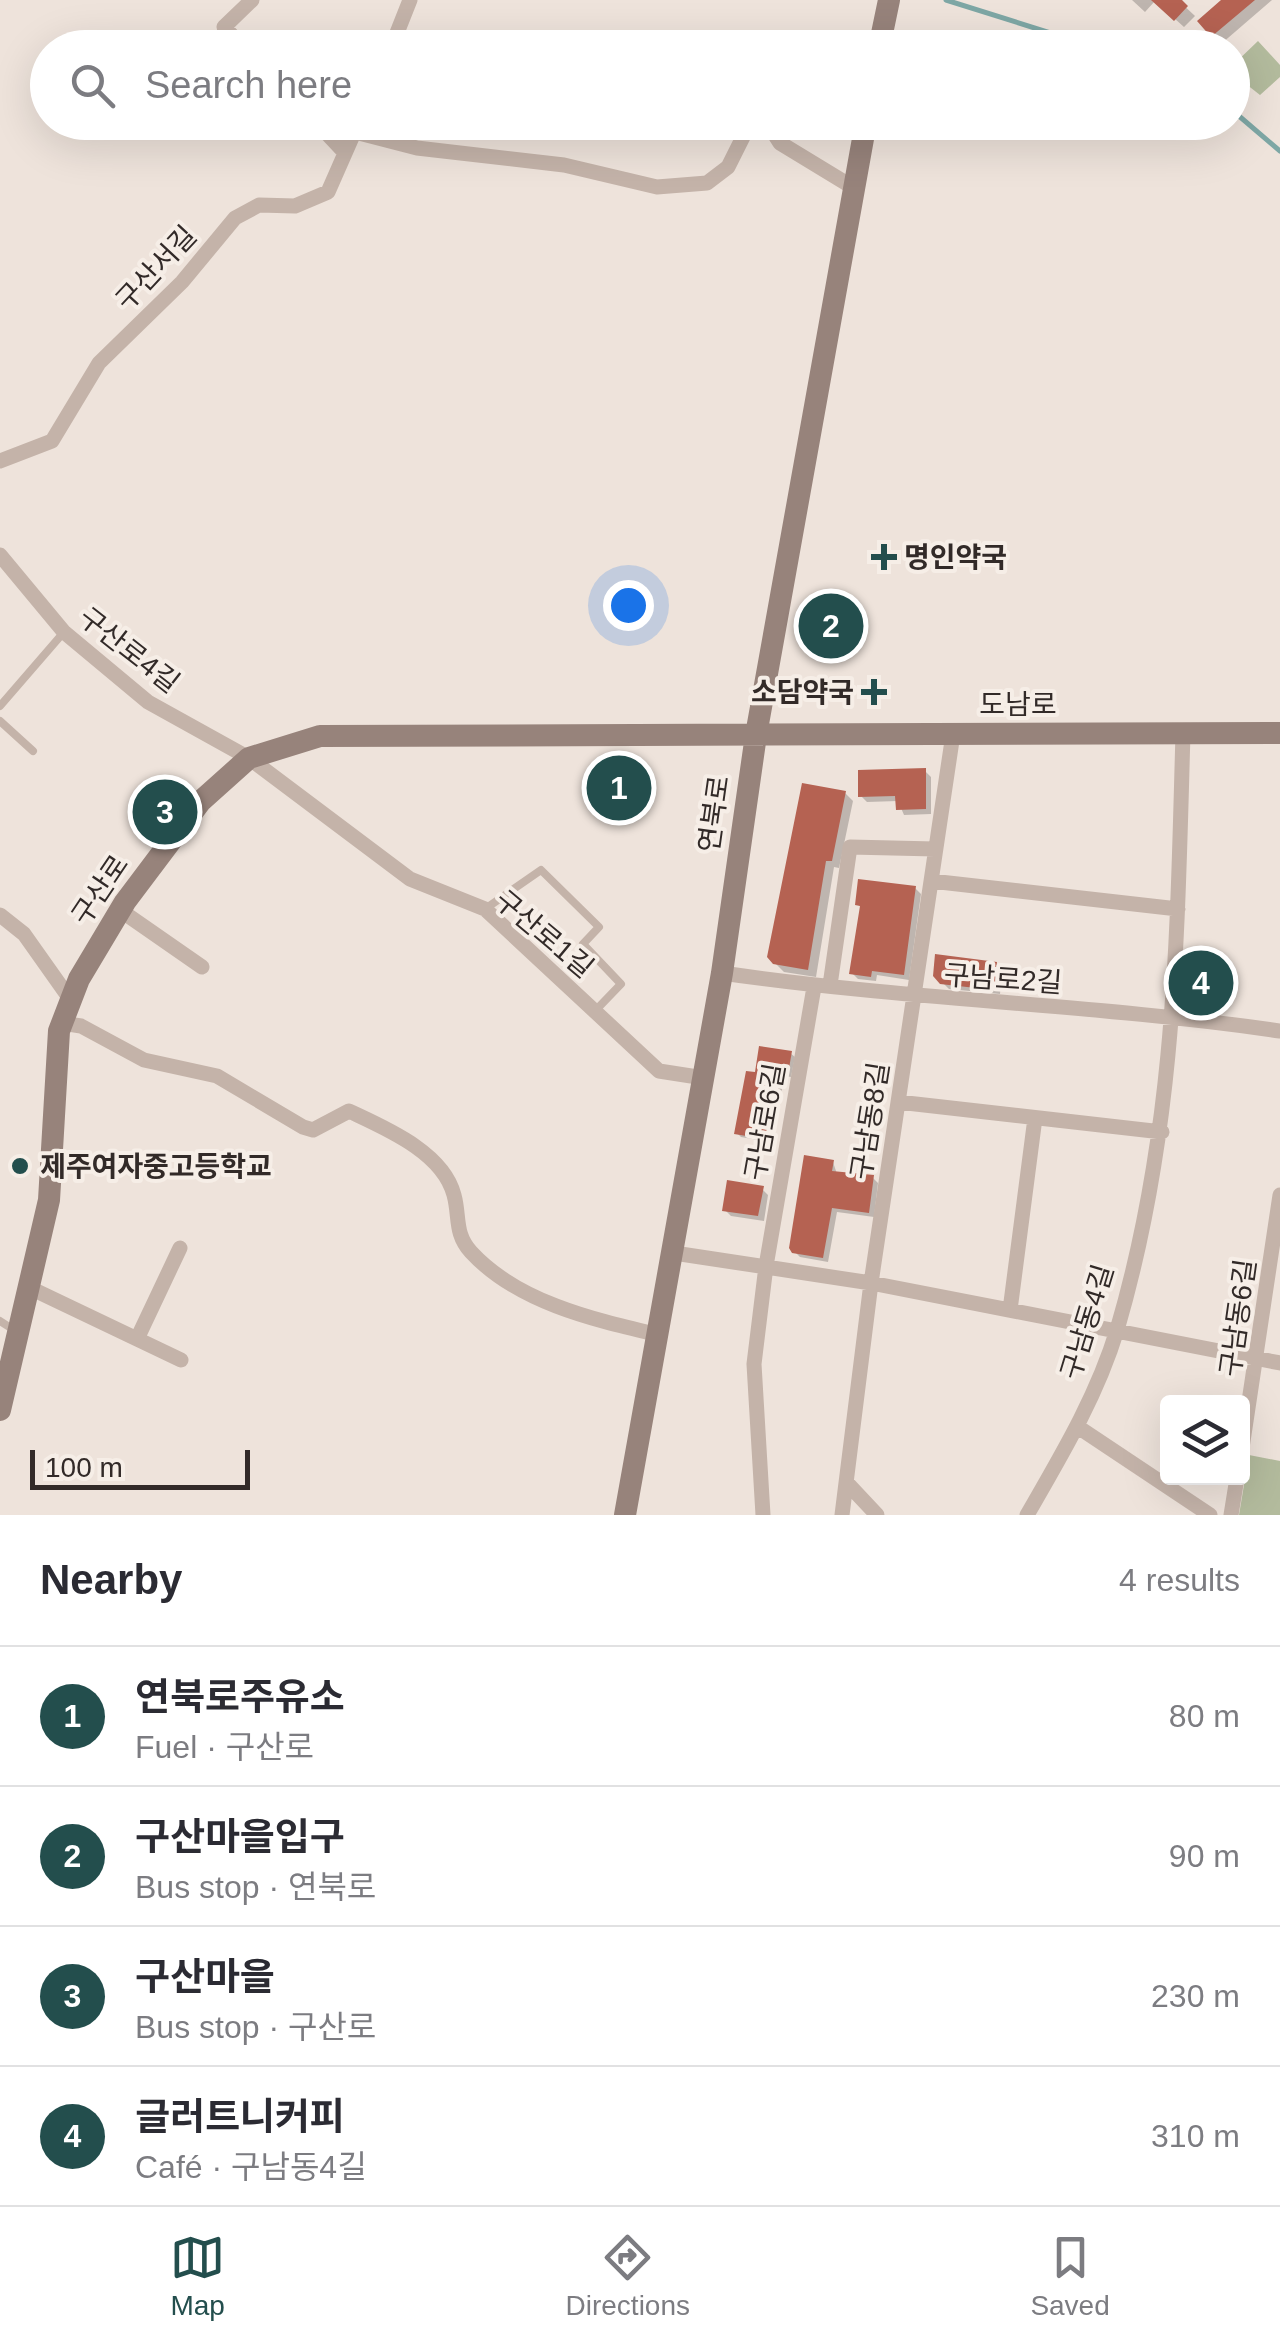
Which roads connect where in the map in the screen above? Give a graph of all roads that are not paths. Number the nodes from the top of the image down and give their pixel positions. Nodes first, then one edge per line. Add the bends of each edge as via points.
1 (252, 0) edge
2 (410, 0) edge
3 (889, 0) edge
4 (227, 30) edge
5 (399, 30) edge
6 (883, 30) edge
7 (333, 140) edge
8 (352, 140) edge
9 (394, 140) edge
10 (742, 140) edge
11 (778, 140) edge
12 (863, 140) edge
13 (346, 153) junction
14 (854, 188) junction
15 (0, 461) edge
16 (0, 556) edge
17 (64, 632) junction
18 (0, 706) edge
19 (0, 721) edge
20 (1280, 732) edge
21 (1183, 733) junction
22 (954, 734) junction
23 (756, 735) junction
24 (33, 751) dead end
25 (249, 758) junction
26 (935, 850) junction
27 (930, 881) junction
28 (485, 909) junction
29 (1178, 909) junction
30 (120, 910) junction
31 (0, 916) edge
32 (202, 968) dead end
33 (722, 973) junction
34 (822, 986) junction
35 (914, 998) junction
36 (70, 999) junction
37 (595, 1011) junction
38 (1175, 1016) junction
39 (62, 1022) junction
40 (1280, 1031) edge
41 (704, 1078) junction
42 (898, 1102) junction
43 (1036, 1118) junction
44 (1162, 1132) junction
45 (1280, 1194) edge
46 (1278, 1216) edge
47 (180, 1248) dead end
48 (674, 1254) junction
49 (766, 1266) junction
50 (871, 1283) junction
51 (28, 1287) junction
52 (1010, 1310) junction
53 (9, 1327) edge
54 (1116, 1331) junction
55 (659, 1335) junction
56 (138, 1339) junction
57 (1258, 1359) junction
58 (181, 1360) dead end
59 (1280, 1363) edge
60 (1250, 1404) edge
61 (0, 1410) edge
62 (1078, 1426) junction
63 (847, 1483) junction
64 (1237, 1485) edge
65 (625, 1515) edge
66 (762, 1515) edge
67 (842, 1515) edge
68 (877, 1515) edge
69 (1027, 1515) edge
70 (1210, 1515) edge
71 (1231, 1515) edge

1 - 4 street
2 - 5 street
3 - 6 main road
7 - 13 street
8 - 13 street, 구산서길
9 - 10 street, 구산서길 via 657,186 707,183 728,167
11 - 14 street, 구산서길
12 - 14 main road, 연북로
13 - 15 street, 구산서길 via 328,192 234,218 182,282 99,363 52,441
14 - 23 main road, 연북로
16 - 17 street, 구산로4길
17 - 18 lane
17 - 25 street, 구산로4길 via 148,702
19 - 24 lane
20 - 21 main road, 도남로
21 - 22 main road, 도남로
21 - 29 street, 구남동4길
22 - 23 main road, 도남로
22 - 26 street, 구남동8길
23 - 25 main road, 구산로 via 320,736
23 - 33 main road, 연북로
25 - 28 street, 구산로1길 via 410,879
25 - 30 main road, 구산로 via 201,802
26 - 27 street, 구남동8길
26 - 34 street, 구남로6길 via 850,847
27 - 29 street
27 - 35 street, 구남동8길
28 - 37 street, 구산로1길
28 - 37 lane via 542,870 599,927 583,944 621,984
29 - 38 street, 구남동4길
30 - 32 street
30 - 36 main road, 구산로
31 - 36 street via 24,934
33 - 34 street, 구남로2길
33 - 41 main road, 연북로
34 - 35 street, 구남로2길
34 - 49 street, 구남로6길
35 - 38 street, 구남로2길
35 - 42 street, 구남동8길
36 - 39 main road, 구산로
37 - 41 street, 구산로1길 via 659,1071
38 - 40 street, 구남로2길
38 - 44 street, 구남동4길
39 - 51 main road, 구산로 via 50,1200
39 - 55 street via 144,1060 217,1076 303,1127 313,1130 349,1111 377,1124 437,1168 454,1194 456,1229 508,1282 599,1321
41 - 48 main road, 연북로
42 - 43 street
42 - 50 street, 구남동8길
43 - 44 street
43 - 52 street
44 - 54 street, 구남동4길
45 - 46 street, 구남동6길
46 - 57 street, 구남동6길
47 - 56 street
48 - 49 street
48 - 55 main road, 연북로
49 - 50 street
49 - 66 street, 구남로6길 via 754,1364
50 - 52 street
50 - 63 street, 구남동8길
51 - 53 main road, 구산로
51 - 56 street
52 - 54 street
53 - 61 main road, 구산로
54 - 57 street
54 - 62 street, 구남동4길
55 - 65 main road, 연북로
56 - 58 street
57 - 59 street
57 - 60 street, 구남동6길
62 - 69 street, 구남동4길
62 - 70 street
63 - 67 street, 구남동8길
63 - 68 street
64 - 71 street

